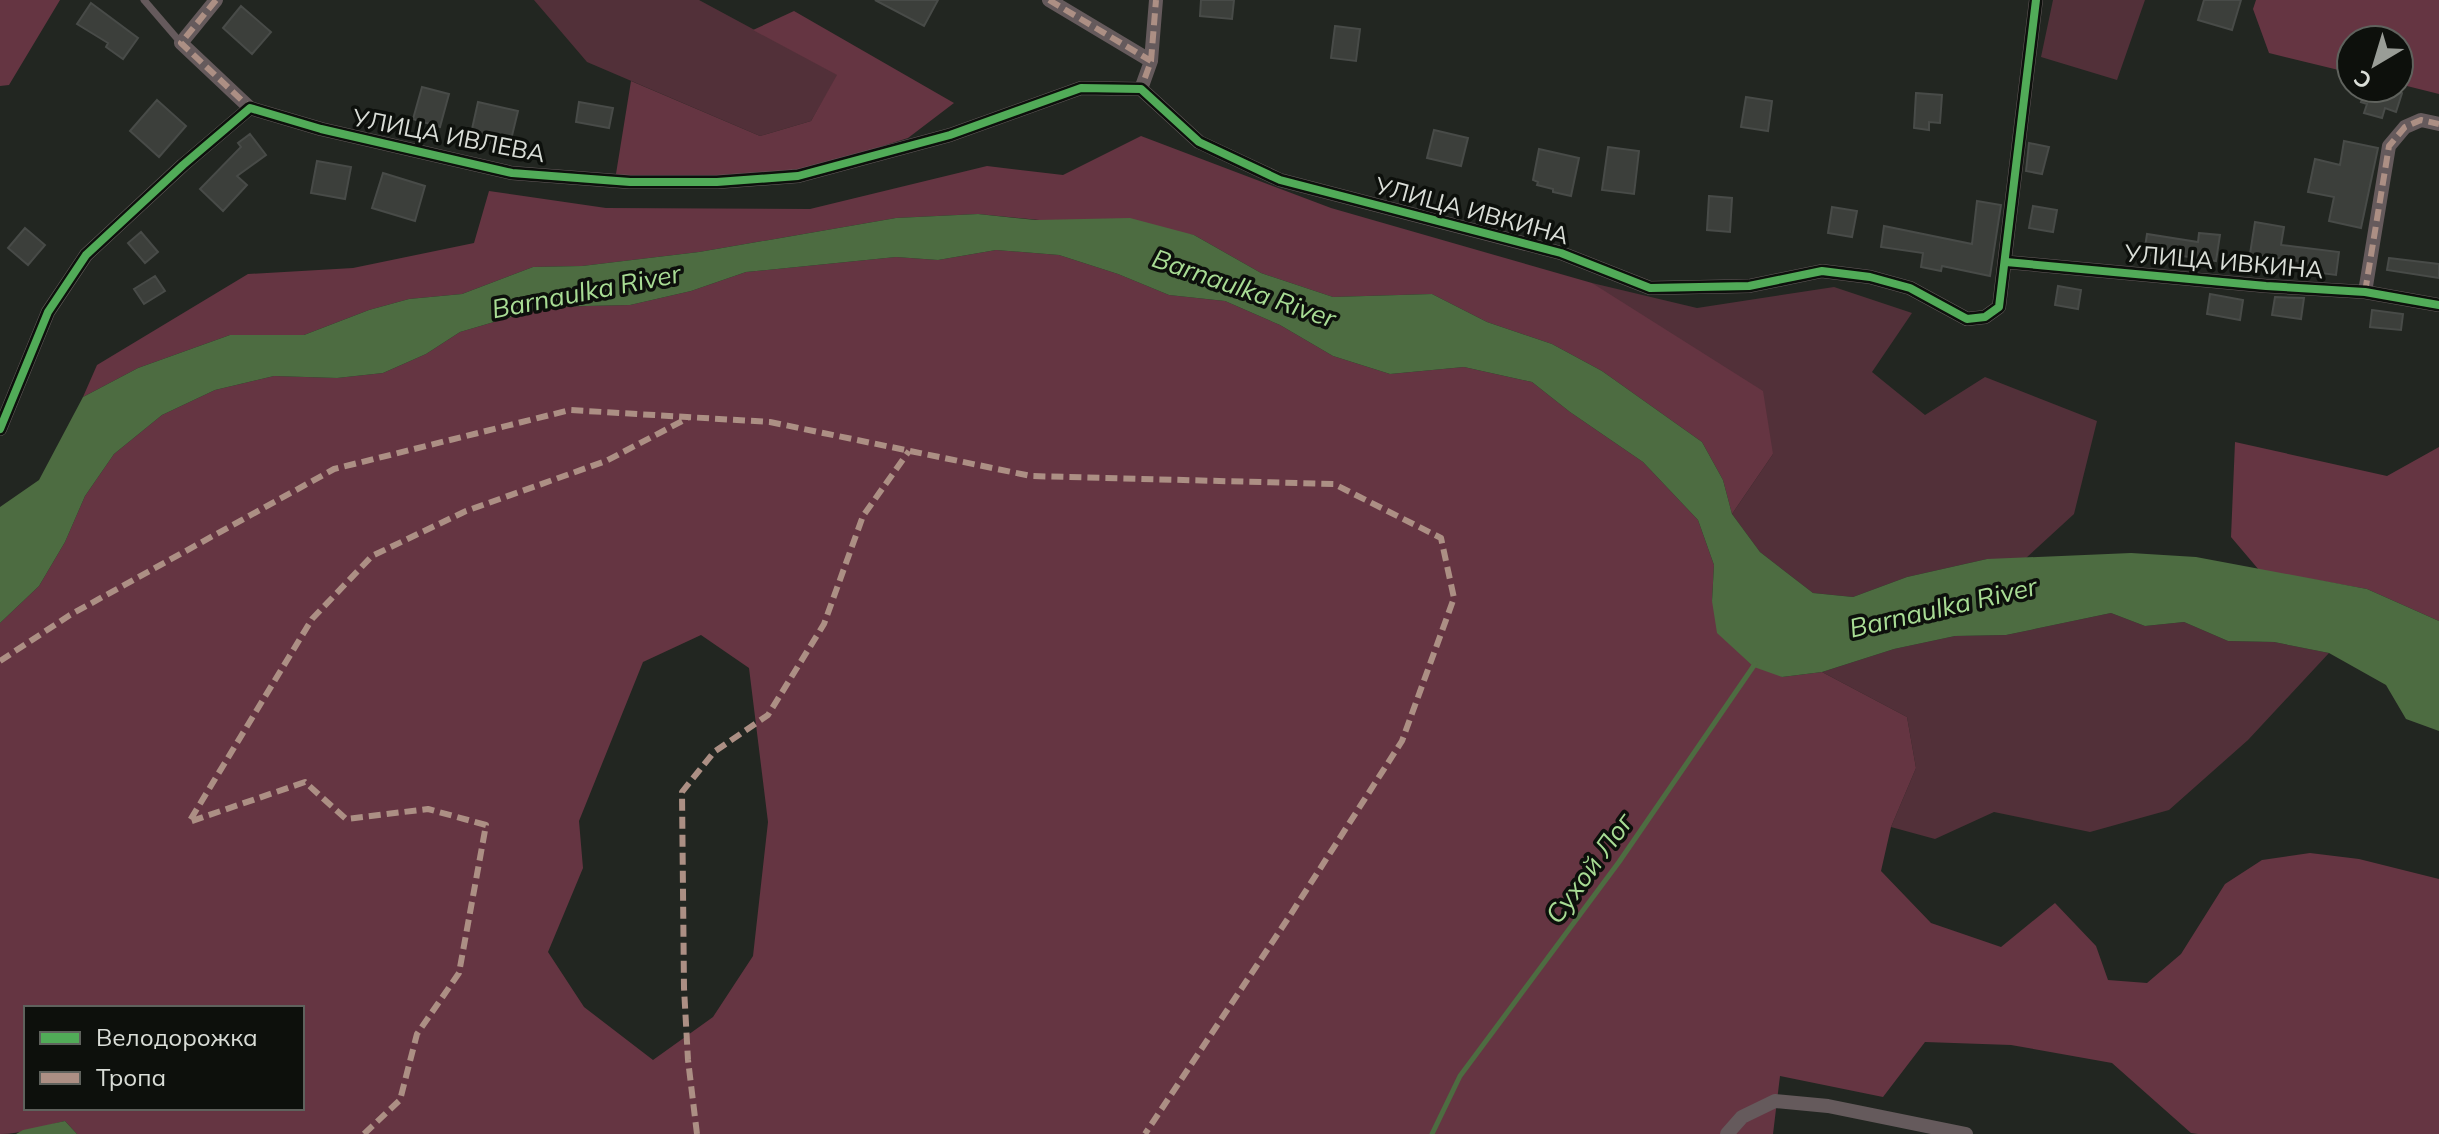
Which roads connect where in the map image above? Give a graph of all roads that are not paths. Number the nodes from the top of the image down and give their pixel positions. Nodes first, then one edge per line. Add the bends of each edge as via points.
1 (144, 0) edge
2 (216, 0) edge
3 (1049, 0) edge
4 (1156, 0) edge
5 (2036, 0) edge
6 (181, 43) junction
7 (1151, 61) junction
8 (1141, 89) junction
9 (250, 108) junction
10 (2439, 124) edge
11 (2006, 262) junction
12 (2365, 292) junction
13 (2439, 305) edge
14 (0, 429) edge
15 (1727, 1134) edge
16 (1966, 1134) edge

1 - 6 lane
2 - 6 street
3 - 7 street
4 - 7 street
5 - 11 street, УЛИЦА ИВКИНА
6 - 9 street, УЛИЦА ИВЛЕВА
7 - 8 street
8 - 9 street, УЛИЦА ИВЛЕВА via 1081,88 950,135 798,176 717,182 512,173
8 - 11 street, УЛИЦА ИВКИНА via 1199,142 1280,180 1561,253 1650,288 1749,286 1822,271 1910,288 1967,319 1985,317 1999,307
9 - 14 street via 86,255 48,312
10 - 12 street via 2413,123 2389,146
11 - 12 street, УЛИЦА ИВКИНА
12 - 13 street, УЛИЦА ИВКИНА
15 - 16 street via 1742,1117 1775,1101 1828,1106

